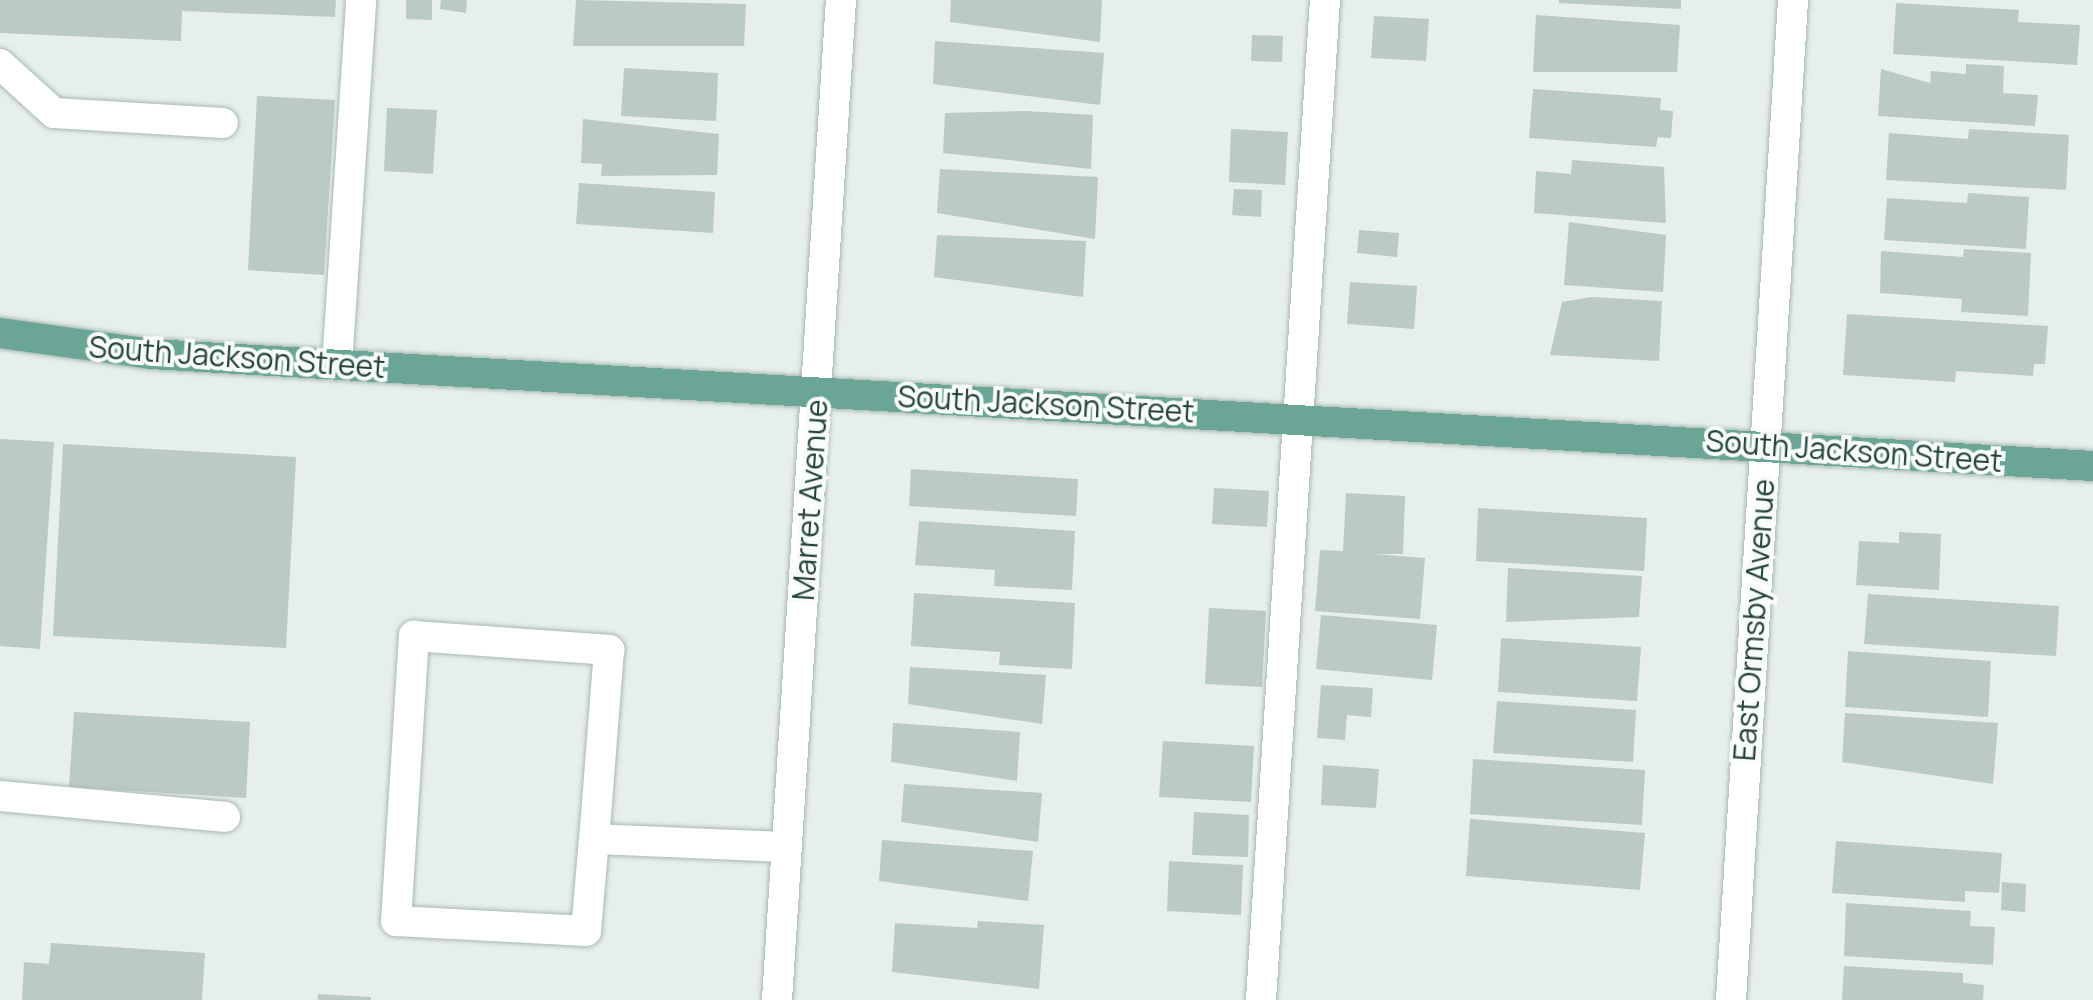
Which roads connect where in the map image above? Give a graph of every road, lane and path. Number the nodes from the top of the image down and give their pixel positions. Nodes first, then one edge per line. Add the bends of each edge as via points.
1 (361, 0) edge
2 (841, 0) edge
3 (1325, 0) edge
4 (1793, 0) edge
5 (0, 64) edge
6 (223, 123) dead end
7 (0, 333) edge
8 (337, 364) junction
9 (818, 391) junction
10 (1296, 418) junction
11 (1765, 444) junction
12 (2093, 466) edge
13 (0, 796) edge
14 (225, 817) dead end
15 (594, 840) junction
16 (787, 847) junction
17 (776, 1000) edge
18 (1261, 1000) edge
19 (1731, 1000) edge

1 - 8 street
2 - 9 street, Marret Avenue
3 - 10 street
4 - 11 street, East Ormsby Avenue
5 - 6 street via 54,113
7 - 8 main road, South Jackson Street via 151,354
8 - 9 main road, South Jackson Street
9 - 10 main road, South Jackson Street
9 - 16 street, Marret Avenue
10 - 11 main road, South Jackson Street
10 - 18 street
11 - 12 main road, South Jackson Street
11 - 19 street, East Ormsby Avenue
13 - 14 street
15 - 15 street via 609,650 414,636 396,921 586,931
15 - 16 street
16 - 17 street, Marret Avenue

